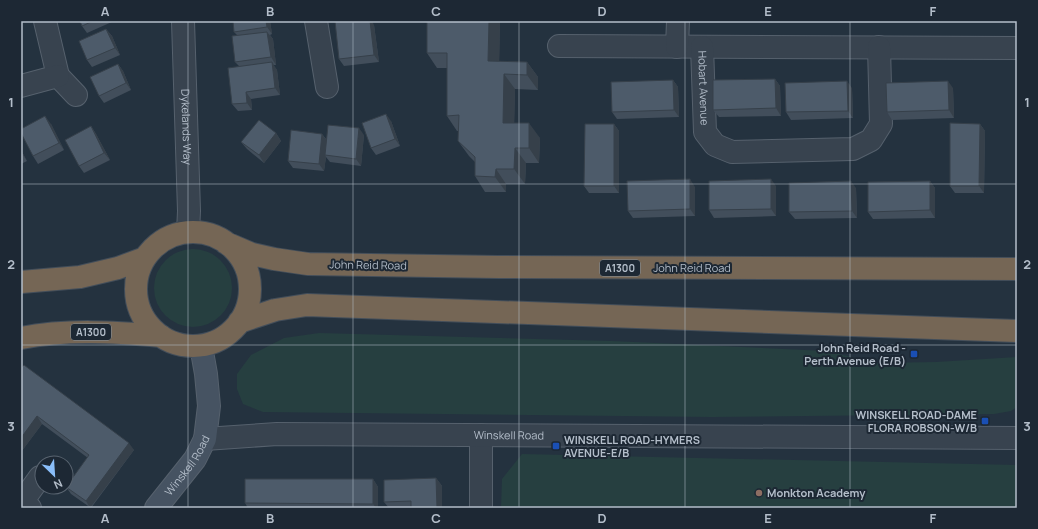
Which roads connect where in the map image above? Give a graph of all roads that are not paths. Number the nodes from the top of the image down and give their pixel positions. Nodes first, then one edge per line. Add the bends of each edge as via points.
1 (45, 21) edge
2 (183, 21) edge
3 (316, 21) edge
4 (678, 21) edge
5 (559, 46) dead end
6 (677, 47) junction
7 (702, 47) junction
8 (879, 47) junction
9 (1017, 48) edge
10 (58, 76) junction
11 (21, 86) edge
12 (327, 87) dead end
13 (76, 95) dead end
14 (188, 232) junction
15 (226, 243) junction
16 (145, 258) junction
17 (1017, 269) edge
18 (21, 282) edge
19 (239, 322) junction
20 (1017, 331) edge
21 (28, 336) edge
22 (161, 336) junction
23 (201, 346) junction
24 (481, 435) junction
25 (1017, 438) edge
26 (205, 439) junction
27 (34, 485) edge
28 (30, 508) edge
29 (156, 508) edge
30 (481, 508) edge

1 - 10 street
2 - 14 street, Dykelands Way
3 - 12 street
4 - 6 street
5 - 6 street
6 - 7 street
7 - 8 street, Hobart Avenue
7 - 8 street, Hobart Avenue via 705,132 715,145 732,152 853,149 871,140 881,124
8 - 9 street, Hobart Avenue
10 - 11 street
10 - 13 street
14 - 15 highway via 214,236
14 - 16 highway via 156,245
15 - 17 highway, John Reid Road / A1300 via 252,254 308,264
15 - 19 highway via 238,255 246,271 250,288 247,306
16 - 18 highway via 118,268 80,277
16 - 22 highway via 138,274 136,292 139,309 148,325
19 - 20 highway via 275,310 306,305
19 - 23 highway via 229,333
21 - 22 highway, A1300 via 89,332
22 - 23 highway via 173,343
23 - 26 street via 209,406
24 - 25 street, Winskell Road
24 - 26 street, Winskell Road via 277,434
24 - 30 street
26 - 29 street, Winskell Road via 195,459
27 - 28 street via 22,502

